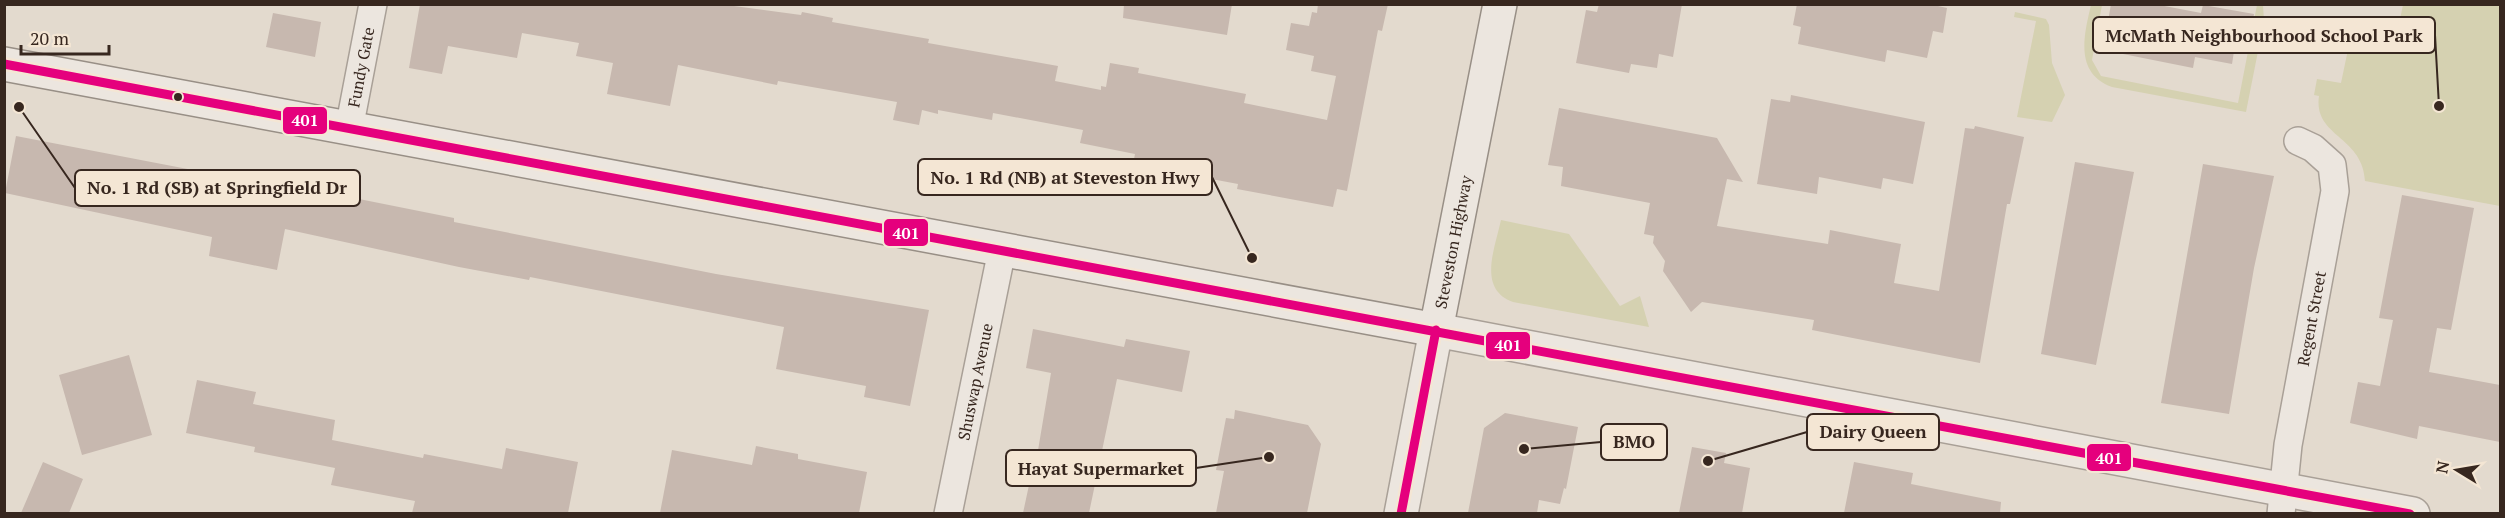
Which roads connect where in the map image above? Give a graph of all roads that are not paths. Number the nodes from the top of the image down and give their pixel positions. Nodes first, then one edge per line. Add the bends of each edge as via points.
1 (373, 4) edge
2 (1500, 4) edge
3 (4, 64) edge
4 (349, 129) junction
5 (2298, 141) dead end
6 (1002, 250) junction
7 (1436, 330) junction
8 (2282, 502) edge
9 (948, 513) edge
10 (1401, 513) edge
11 (2413, 513) edge

1 - 4 street, Fundy Gate
2 - 7 main road, Steveston Highway
3 - 4 main road
4 - 6 main road
5 - 8 street, Regent Street via 2332,165 2335,191 2288,445
6 - 7 main road
6 - 9 street, Shuswap Avenue
7 - 8 main road
7 - 10 main road, Steveston Highway
8 - 11 main road

